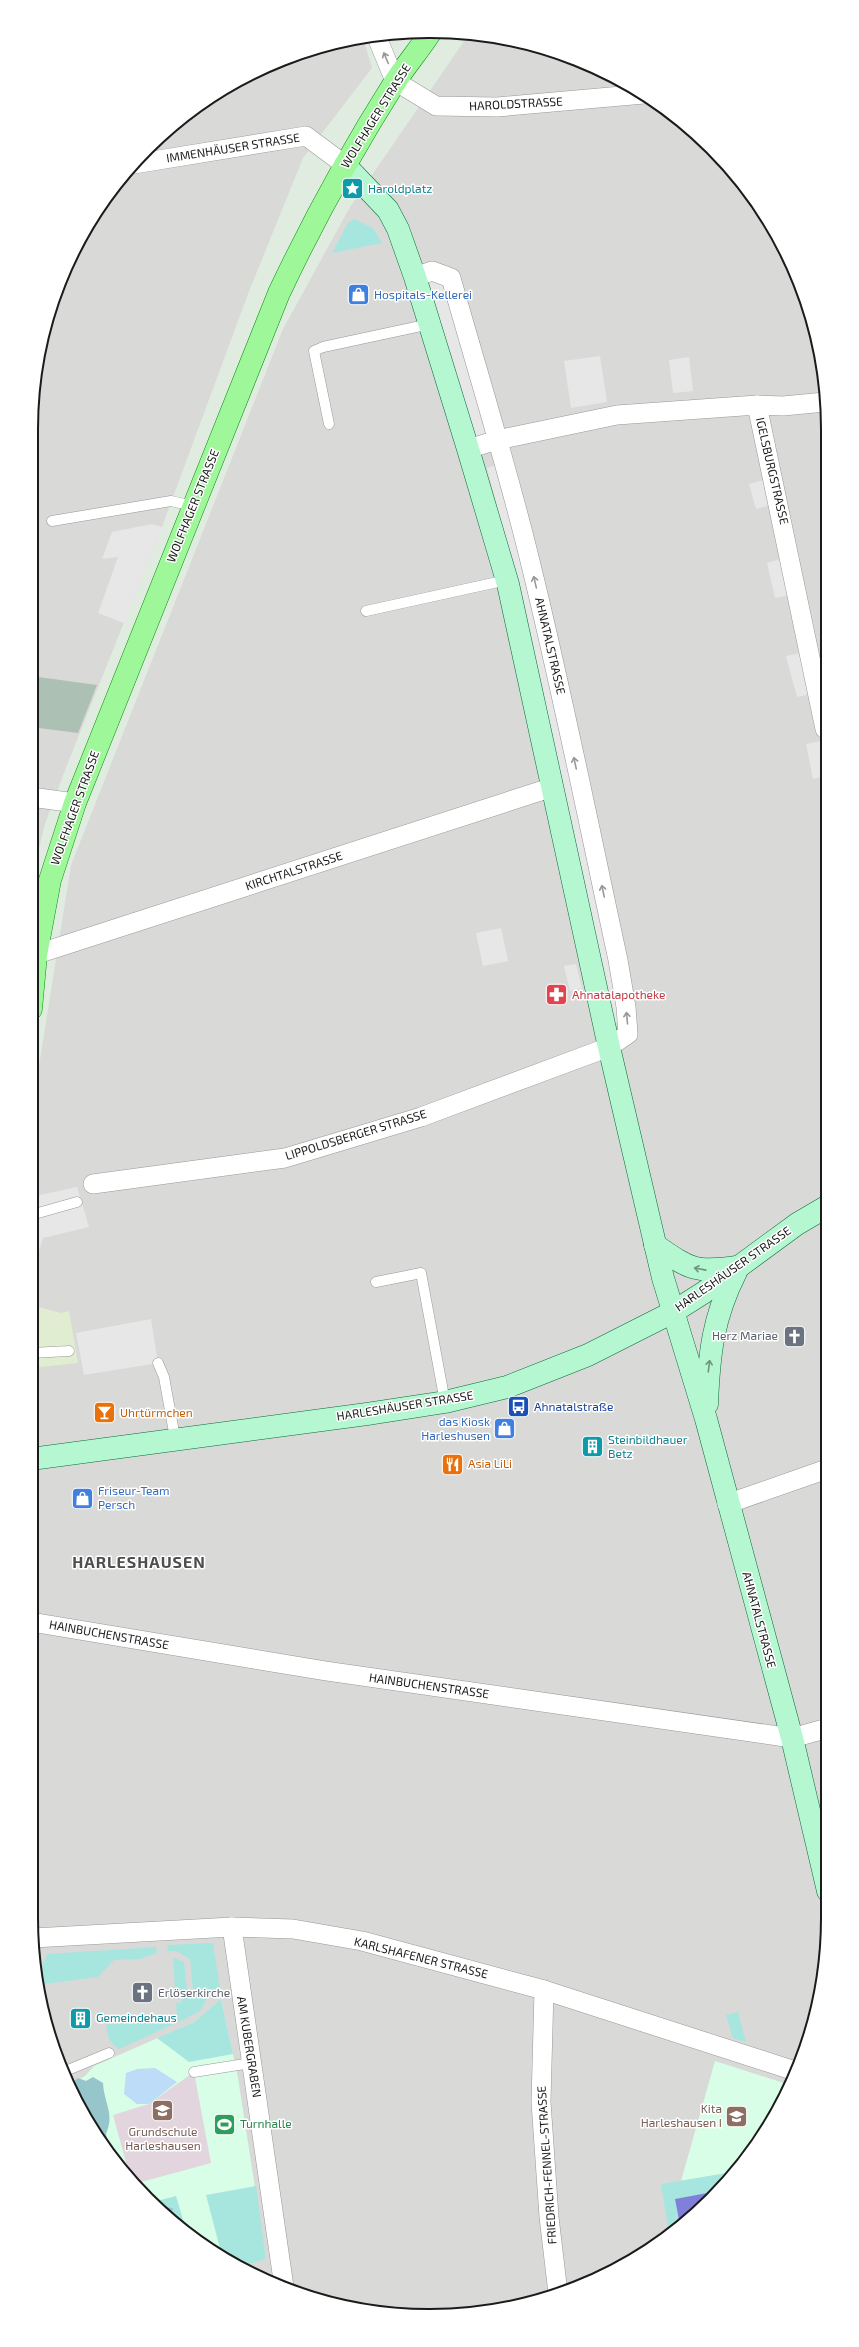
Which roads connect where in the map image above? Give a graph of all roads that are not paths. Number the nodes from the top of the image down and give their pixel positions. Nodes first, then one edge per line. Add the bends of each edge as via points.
1 (426, 38) edge
2 (378, 41) edge
3 (395, 81) junction
4 (633, 95) edge
5 (144, 162) edge
6 (345, 166) junction
7 (415, 277) junction
8 (430, 324) junction
9 (820, 402) edge
10 (757, 405) junction
11 (329, 424) dead end
12 (498, 440) junction
13 (468, 449) junction
14 (193, 506) junction
15 (52, 521) dead end
16 (507, 580) junction
17 (366, 611) dead end
18 (821, 710) edge
19 (553, 787) junction
20 (38, 797) edge
21 (75, 804) junction
22 (38, 933) edge
23 (38, 953) edge
24 (609, 1047) junction
25 (93, 1184) dead end
26 (77, 1202) dead end
27 (821, 1209) edge
28 (38, 1213) edge
29 (655, 1244) junction
30 (739, 1267) junction
31 (376, 1282) dead end
32 (673, 1312) junction
33 (68, 1351) dead end
34 (38, 1353) edge
35 (158, 1363) dead end
36 (445, 1402) junction
37 (706, 1419) junction
38 (175, 1438) junction
39 (38, 1457) edge
40 (821, 1471) edge
41 (727, 1504) junction
42 (38, 1623) edge
43 (821, 1730) edge
44 (792, 1738) junction
45 (821, 1861) edge
46 (232, 1927) junction
47 (39, 1938) edge
48 (544, 1990) junction
49 (109, 2053) dead end
50 (251, 2063) junction
51 (790, 2069) edge
52 (69, 2070) edge
53 (194, 2072) dead end
54 (283, 2280) edge
55 (557, 2287) edge

1 - 3 main road, WOLFHAGER STRASSE
3 -> 2 street
3 - 4 street, HAROLDSTRASSE via 436,106 497,107
3 - 6 main road, WOLFHAGER STRASSE
5 - 6 street, IMMENHÄUSER STRASSE via 306,136
6 - 7 street, AHNATALSTRASSE via 388,210 398,229
6 - 14 main road, WOLFHAGER STRASSE via 279,293
7 - 8 street, AHNATALSTRASSE
7 - 12 street, AHNATALSTRASSE via 432,271 451,278
8 - 11 lane via 314,351
8 - 13 street, AHNATALSTRASSE
9 - 10 street via 783,406
10 - 12 street, IGELSBURGSTRASSE via 623,414
10 - 18 street, IGELSBURGSTRASSE
12 - 13 street, IGELSBURGSTRASSE
24 -> 12 street, AHNATALSTRASSE via 628,1034 618,960 549,639
13 - 16 street, AHNATALSTRASSE
14 - 15 lane via 171,501
14 - 21 main road, WOLFHAGER STRASSE
16 - 17 lane
16 - 19 street, AHNATALSTRASSE
19 - 23 street, KIRCHTALSTRASSE
19 - 24 street, AHNATALSTRASSE
20 - 21 street
21 - 22 main road, WOLFHAGER STRASSE via 50,880
24 - 25 street, LIPPOLDSBERGER STRASSE via 421,1117 285,1158
24 - 29 street, AHNATALSTRASSE
26 - 28 lane
27 - 30 street, HARLESHÄUSER STRASSE
30 -> 29 street via 710,1271 686,1266
29 - 32 street, AHNATALSTRASSE
30 - 32 street, HARLESHÄUSER STRASSE
37 -> 30 street via 708,1372 714,1330 723,1298
31 - 36 lane via 421,1273
32 - 36 street, HARLESHÄUSER STRASSE via 548,1372 507,1387
32 - 37 street, AHNATALSTRASSE
33 - 34 lane
35 - 38 lane via 164,1377
36 - 38 street, HARLESHÄUSER STRASSE
37 - 41 street, AHNATALSTRASSE
38 - 39 street, HARLESHÄUSER STRASSE
40 - 41 street
41 - 44 street, AHNATALSTRASSE
42 - 44 street, HAINBUCHENSTRASSE via 326,1671
43 - 44 street, HAINBUCHENSTRASSE
44 - 45 street, AHNATALSTRASSE
46 - 47 street, KARLSHAFENER STRASSE
46 - 48 street, KARLSHAFENER STRASSE via 294,1929 362,1941
46 - 50 street, AM KUBERGRABEN
48 - 51 street, KARLSHAFENER STRASSE
48 - 55 street, FRIEDRICH-FENNEL-STRASSE via 541,2102 549,2217
49 - 52 lane
50 - 53 lane
50 - 54 street, AM KUBERGRABEN

